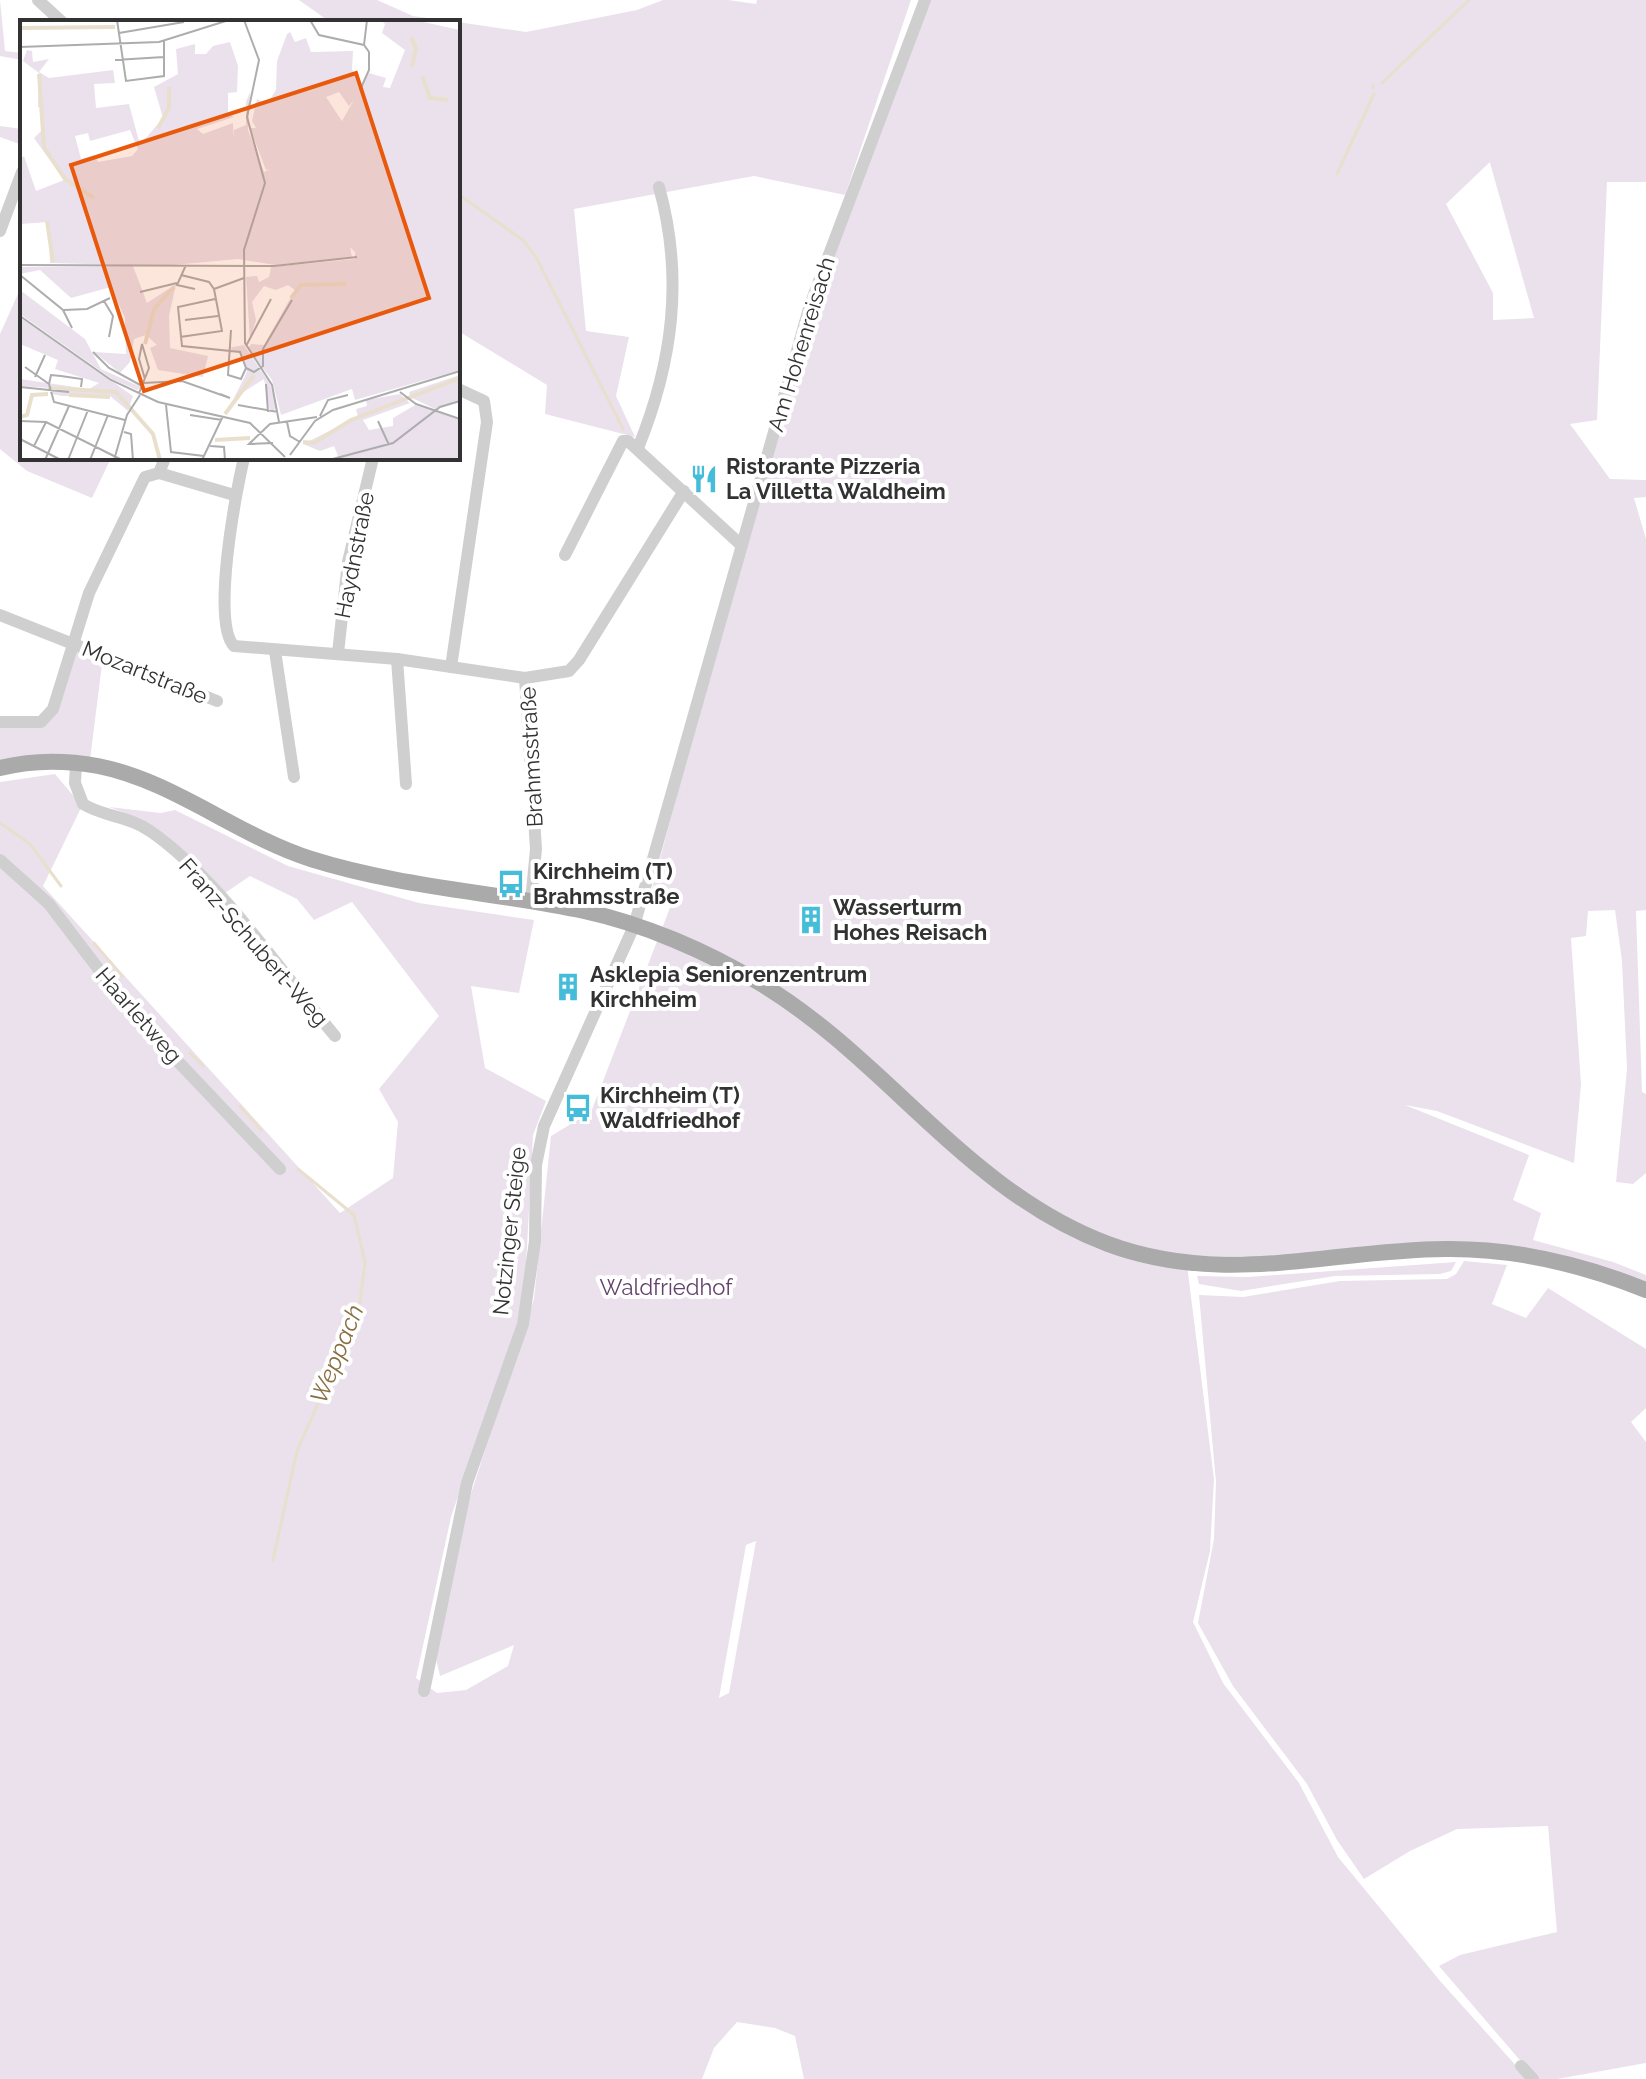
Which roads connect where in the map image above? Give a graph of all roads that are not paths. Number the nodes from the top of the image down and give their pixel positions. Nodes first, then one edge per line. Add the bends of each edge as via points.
1 (38, 0) edge
2 (925, 0) edge
3 (48, 17) edge
4 (20, 177) edge
5 (659, 187) dead end
6 (0, 231) edge
7 (460, 390) edge
8 (638, 448) junction
9 (164, 460) edge
10 (243, 460) edge
11 (373, 460) edge
12 (159, 473) junction
13 (684, 491) junction
14 (234, 495) junction
15 (740, 544) junction
16 (565, 555) dead end
17 (0, 615) edge
18 (73, 642) junction
19 (275, 651) junction
20 (338, 653) junction
21 (397, 659) junction
22 (451, 667) junction
23 (525, 678) junction
24 (217, 701) dead end
25 (0, 722) edge
26 (76, 764) junction
27 (0, 768) edge
28 (294, 777) dead end
29 (406, 784) dead end
30 (0, 860) edge
31 (531, 901) junction
32 (634, 926) junction
33 (335, 1036) dead end
34 (280, 1169) dead end
35 (1646, 1290) edge
36 (424, 1691) dead end
37 (1521, 2066) dead end
38 (1533, 2079) edge

1 - 3 street
2 - 15 street, Am Hohenreisach via 810,305
4 - 6 street
5 - 8 street via 671,241 673,320 661,384
7 - 22 street via 484,401 487,422
8 - 13 street
8 - 16 street via 623,441
9 - 12 street
10 - 14 street
11 - 20 street, Haydnstraße via 348,562
12 - 14 street
12 - 18 street via 140,484 89,593
13 - 15 street
13 - 23 street, Brahmsstraße via 579,660 569,671
14 - 19 street via 225,631 234,646
15 - 32 street, Am Hohenreisach
17 - 18 street, Mozartstraße
18 - 24 street, Mozartstraße
18 - 25 street via 48,716 34,723
19 - 20 street
19 - 28 street
20 - 21 street
21 - 22 street
21 - 29 street
22 - 23 street
23 - 31 street, Brahmsstraße via 536,849
26 - 27 main road via 43,761
26 - 31 main road via 133,777 310,859 389,879
26 - 33 street, Franz-Schubert-Weg via 77,795 83,804 133,821 162,839 215,891
30 - 34 street, Haarletweg via 49,904 132,1013
31 - 32 main road
32 - 35 main road via 719,962 782,997 990,1178 1058,1222 1115,1246 1153,1258 1233,1267 1444,1249 1502,1251 1588,1268
32 - 36 street, Notzinger Steige via 544,1126 523,1324 467,1483
37 - 38 street

